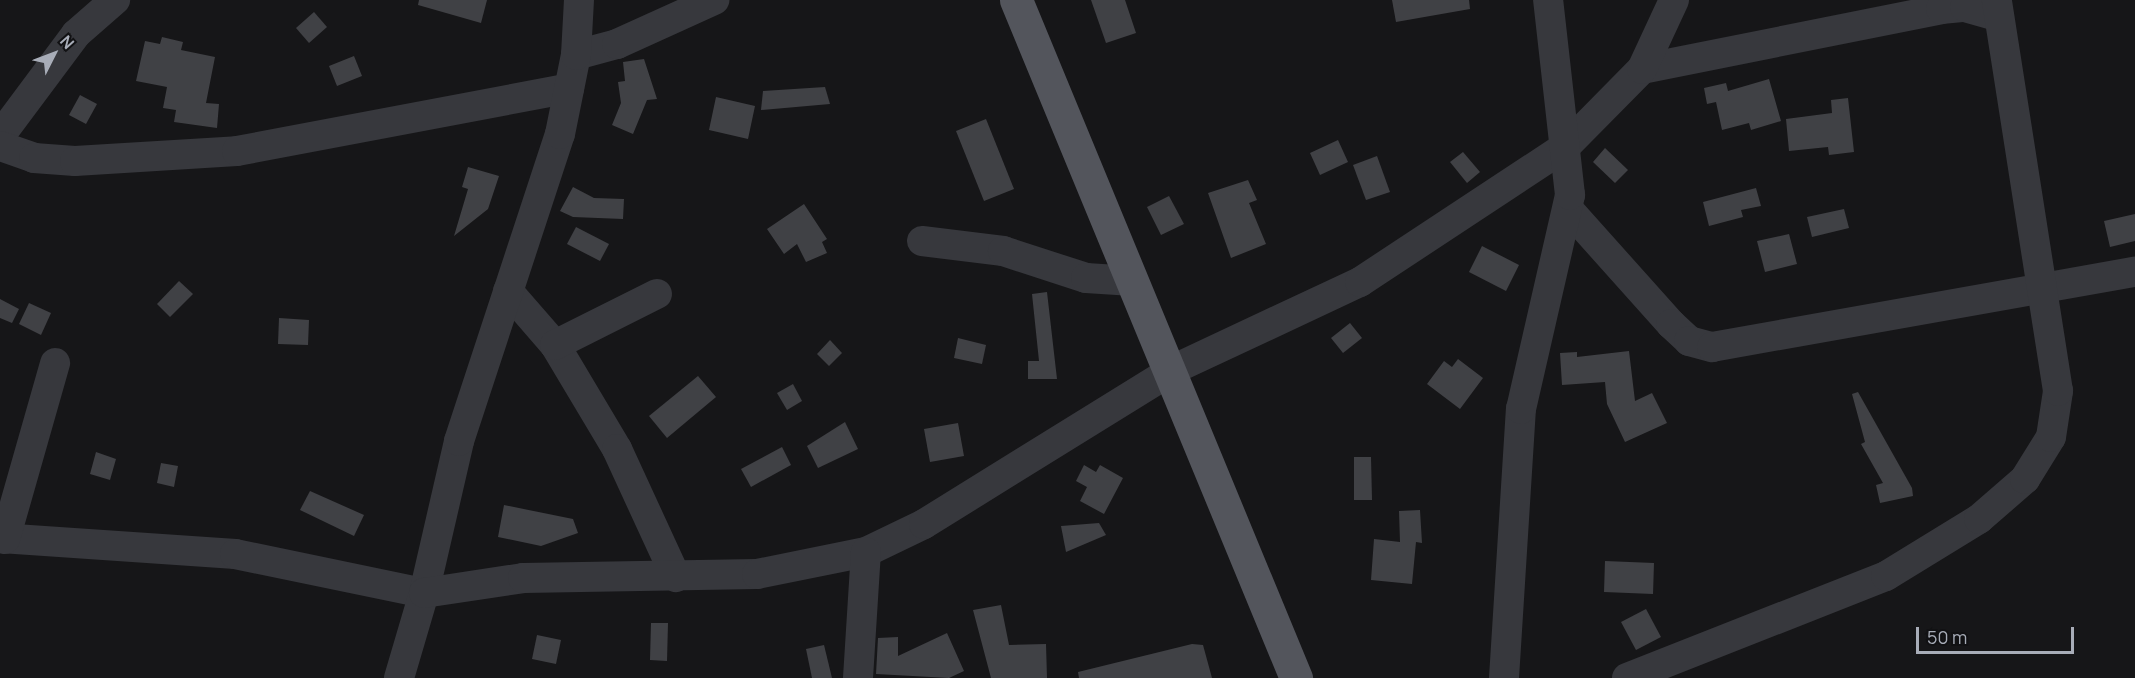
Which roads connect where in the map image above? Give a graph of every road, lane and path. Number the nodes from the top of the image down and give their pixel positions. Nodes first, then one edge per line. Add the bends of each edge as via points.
1 (115, 0) edge
2 (579, 0) edge
3 (714, 0) edge
4 (1016, 0) edge
5 (1548, 0) edge
6 (1674, 0) edge
7 (1998, 9) edge
8 (576, 55) junction
9 (1642, 69) junction
10 (569, 88) junction
11 (0, 136) edge
12 (0, 146) edge
13 (1566, 146) junction
14 (1569, 210) junction
15 (922, 241) dead end
16 (2135, 272) edge
17 (1133, 281) junction
18 (2041, 284) junction
19 (508, 291) junction
20 (657, 294) dead end
21 (555, 345) junction
22 (55, 363) dead end
23 (1172, 370) junction
24 (3, 538) edge
25 (866, 552) junction
26 (676, 577) junction
27 (424, 594) junction
28 (399, 678) edge
29 (858, 678) edge
30 (1296, 678) edge
31 (1504, 678) edge
32 (1627, 678) edge

1 - 11 street via 76,34
2 - 8 street
3 - 8 street via 617,44
4 - 17 main road
5 - 13 street
6 - 9 street
7 - 9 street via 1941,9
7 - 18 street
8 - 10 street
9 - 13 street
10 - 12 street via 237,151 75,161 34,158
10 - 19 street via 560,134
13 - 14 street
13 - 23 street via 1360,282
14 - 18 street via 1671,324 1699,346 1804,334
14 - 31 street via 1543,300 1521,409
15 - 17 street via 1003,251 1086,278
16 - 18 street via 2085,283
17 - 23 main road
18 - 32 street via 2058,391 2050,437 2025,479 1979,519 1886,576
19 - 21 street
19 - 27 street via 459,441
20 - 21 street
21 - 26 street via 630,472
22 - 24 street
23 - 25 street via 963,501
23 - 30 main road
24 - 27 street via 235,554
25 - 26 street via 757,574
25 - 29 street
26 - 27 street via 523,578
27 - 28 street

